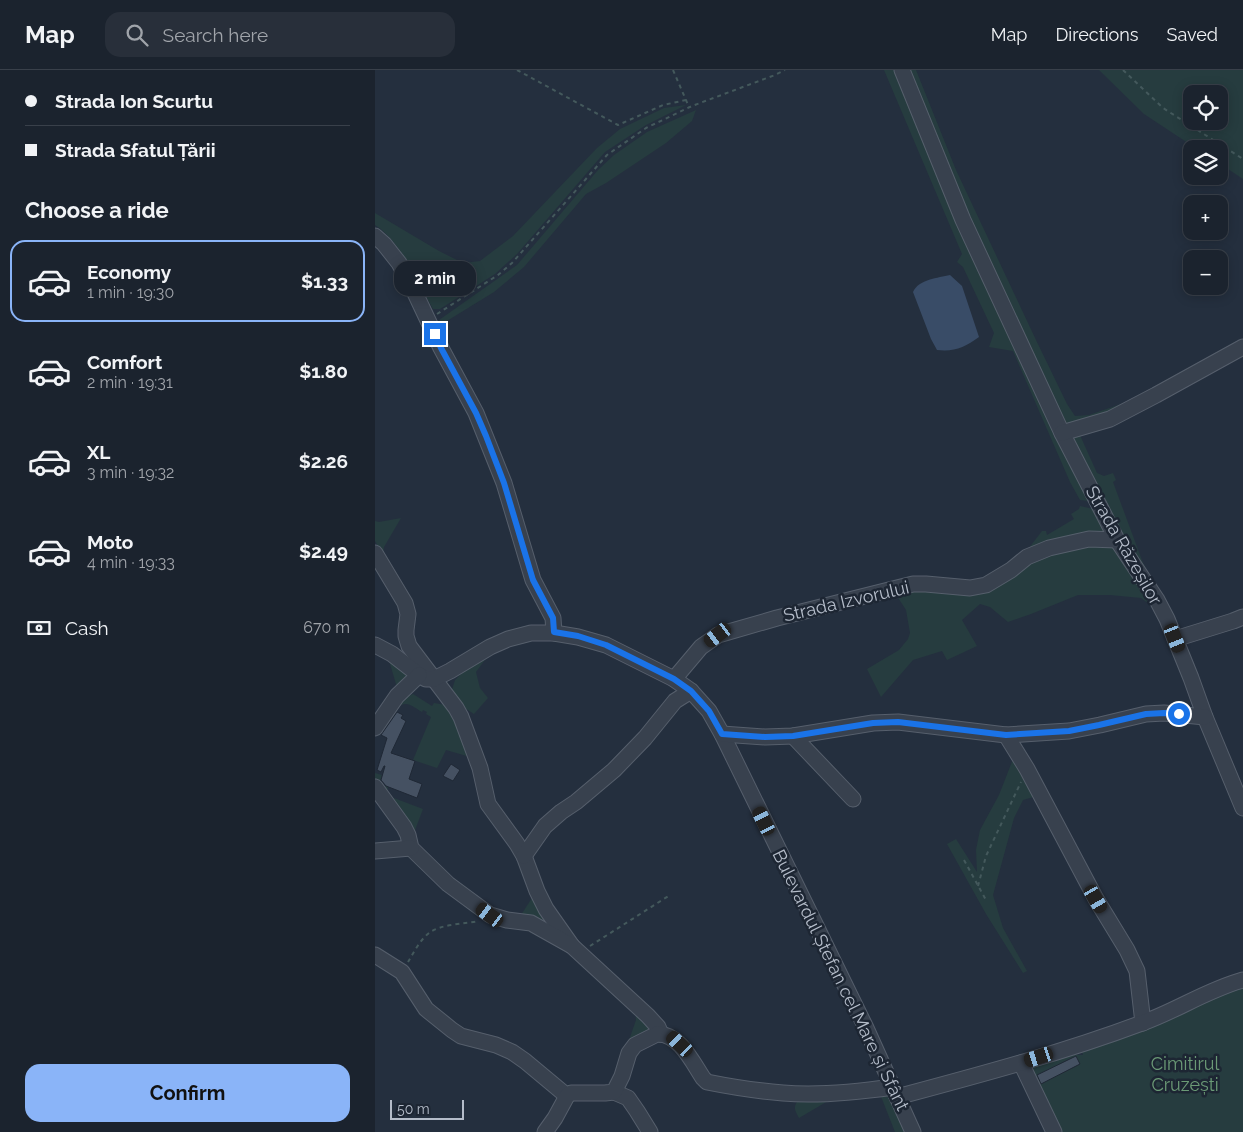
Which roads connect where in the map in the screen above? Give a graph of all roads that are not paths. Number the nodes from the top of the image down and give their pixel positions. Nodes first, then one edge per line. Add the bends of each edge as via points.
1 (902, 70) edge
2 (375, 236) edge
3 (1243, 347) edge
4 (1062, 433) junction
5 (1117, 540) junction
6 (375, 553) edge
7 (1243, 617) edge
8 (554, 632) junction
9 (1175, 638) junction
10 (375, 645) edge
11 (426, 677) junction
12 (674, 679) junction
13 (691, 691) junction
14 (1205, 717) junction
15 (375, 728) edge
16 (722, 734) junction
17 (1006, 735) junction
18 (793, 736) junction
19 (375, 786) edge
20 (853, 799) dead end
21 (1243, 808) edge
22 (411, 848) junction
23 (375, 851) edge
24 (524, 856) junction
25 (575, 950) junction
26 (375, 955) edge
27 (1243, 980) edge
28 (1143, 1023) junction
29 (661, 1034) junction
30 (1021, 1063) junction
31 (614, 1092) junction
32 (895, 1092) junction
33 (567, 1096) junction
34 (545, 1132) edge
35 (651, 1132) edge
36 (913, 1132) edge
37 (1054, 1132) edge

1 - 4 street, Strada Răzeșilor via 963,220
2 - 8 street via 399,263 476,413 504,483 533,580 553,618
3 - 4 street via 1110,419
4 - 5 street, Strada Răzeșilor
5 - 9 street, Strada Răzeșilor via 1157,600
5 - 12 street, Strada Izvorului via 1089,539 1049,548 1027,557 986,585 970,588 913,584 718,635 701,647
6 - 11 street via 405,603 408,614 406,636
7 - 9 street
8 - 11 street, Bulevardul Ștefan cel Mare și Sfânt via 508,639 450,671
8 - 12 street, Bulevardul Ștefan cel Mare și Sfânt via 606,645
9 - 14 street, Strada Răzeșilor
10 - 11 street
11 - 15 street, Bulevardul Ștefan cel Mare și Sfânt via 397,696
11 - 24 street via 461,717 480,768 488,804
12 - 13 street, Bulevardul Ștefan cel Mare și Sfânt
13 - 16 street, Bulevardul Ștefan cel Mare și Sfânt via 709,711
13 - 24 street via 675,701 613,770 545,826
14 - 17 street via 1146,714 1069,731
14 - 21 street, Strada Răzeșilor
16 - 18 street
16 - 32 street, Bulevardul Ștefan cel Mare și Sfânt
17 - 18 street via 898,722
17 - 28 street via 1137,970
18 - 20 street
19 - 22 street via 405,827
22 - 23 street
22 - 25 street via 448,884 490,915 531,924
24 - 25 street via 546,909
25 - 29 street via 648,1016
26 - 33 street via 402,972 426,1009 452,1030 461,1036 512,1052
27 - 28 street via 1218,988
28 - 30 street
29 - 31 street via 635,1045
29 - 32 street via 680,1044 707,1082 786,1094
30 - 32 street
30 - 37 street
31 - 33 street via 571,1093
31 - 35 street via 628,1098
32 - 36 street, Bulevardul Ștefan cel Mare și Sfânt
33 - 34 street

